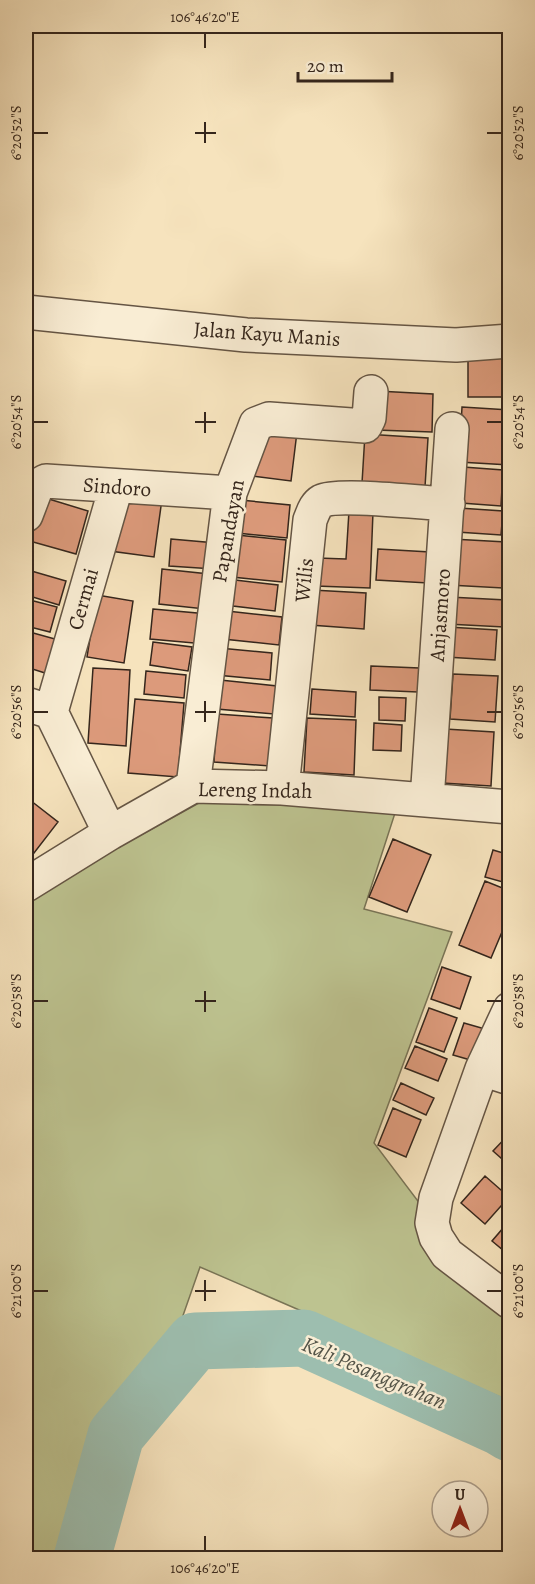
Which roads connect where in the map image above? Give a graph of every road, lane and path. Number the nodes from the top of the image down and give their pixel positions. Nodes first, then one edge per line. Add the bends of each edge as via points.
1 (26, 312) edge
2 (510, 341) edge
3 (371, 392) dead end
4 (452, 429) dead end
5 (116, 487) junction
6 (230, 493) junction
7 (448, 504) junction
8 (26, 514) edge
9 (38, 708) edge
10 (193, 786) junction
11 (282, 788) junction
12 (427, 800) junction
13 (510, 807) edge
14 (110, 832) junction
15 (26, 885) edge
16 (510, 1009) edge
17 (496, 1073) edge
18 (510, 1302) edge

1 - 2 street, Jalan Kayu Manis via 246,335 456,345
3 - 6 street, Papandayan via 365,426 269,419 256,424
4 - 7 street, Anjasmoro
5 - 6 street, Sindoro
5 - 8 street, Sindoro via 46,481 37,486
5 - 9 street, Cermai
6 - 10 street, Papandayan
7 - 11 street, Wilis via 344,498 324,501 313,512
7 - 12 street, Anjasmoro
9 - 14 street
10 - 11 street, Lereng Indah
10 - 14 street, Lereng Indah
11 - 12 street, Lereng Indah
12 - 13 street, Lereng Indah
14 - 15 street, Lereng Indah
16 - 17 street
17 - 18 street via 436,1198 432,1223 447,1254

